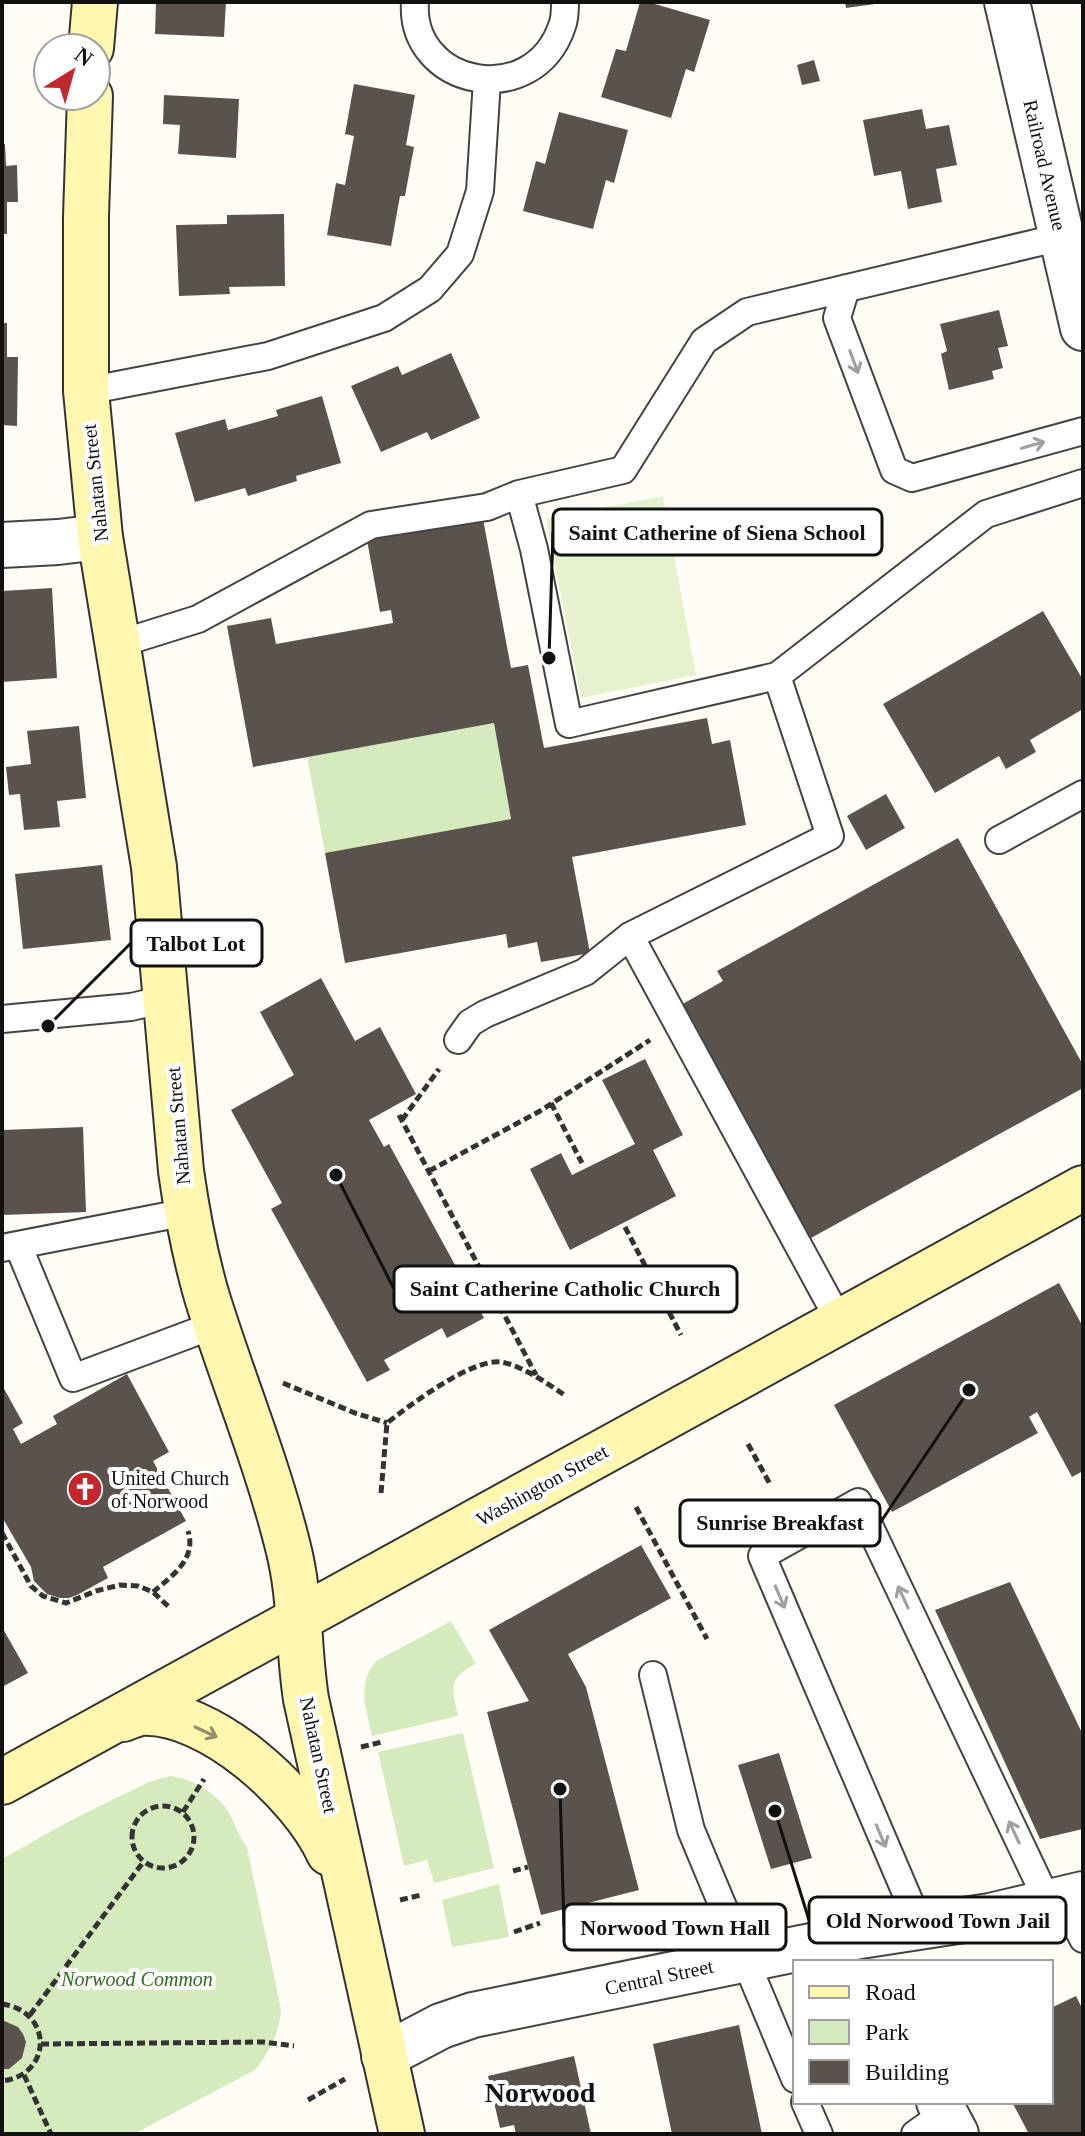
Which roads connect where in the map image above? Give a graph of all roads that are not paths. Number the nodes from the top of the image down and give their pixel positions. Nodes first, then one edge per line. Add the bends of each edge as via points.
1 (95, 2) edge
2 (415, 2) edge
3 (565, 2) edge
4 (1007, 2) edge
5 (92, 32) edge
6 (487, 80) junction
7 (89, 112) edge
8 (1061, 237) junction
9 (846, 288) junction
10 (1083, 328) edge
11 (86, 391) junction
12 (1083, 431) edge
13 (1083, 483) edge
14 (519, 494) junction
15 (100, 537) junction
16 (2, 545) edge
17 (118, 644) junction
18 (777, 676) junction
19 (1083, 794) edge
20 (999, 840) dead end
21 (630, 936) junction
22 (166, 999) junction
23 (2, 1019) edge
24 (458, 1040) road end
25 (1083, 1188) edge
26 (187, 1212) junction
27 (10, 1246) edge
28 (840, 1322) junction
29 (217, 1324) junction
30 (300, 1618) junction
31 (653, 1675) dead end
32 (106, 1725) junction
33 (2, 1782) edge
34 (347, 1891) junction
35 (1065, 1898) edge
36 (920, 1926) junction
37 (1083, 1939) edge
38 (865, 1949) edge
39 (745, 1959) junction
40 (384, 2056) junction
41 (793, 2074) edge
42 (806, 2104) edge
43 (402, 2134) edge
44 (819, 2134) edge

1 - 5 main road
2 - 6 lane via 422,38 438,60 461,74
3 - 6 lane via 553,47 535,65 512,77
4 - 8 street, Railroad Avenue
6 - 11 lane via 480,191 460,254 430,289 384,318 268,356
7 - 11 main road, Nahatan Street
8 - 9 lane
8 - 10 street, Railroad Avenue
9 -> 12 lane via 837,318 894,470 912,478
9 - 14 lane via 747,312 704,341 623,470
11 - 15 main road, Nahatan Street
13 - 18 lane via 986,514
14 - 17 lane via 487,507 371,525 198,619
14 - 18 lane via 569,724
15 - 16 street
15 - 17 main road, Nahatan Street
17 - 22 main road, Nahatan Street via 154,867
18 - 21 lane via 830,836
19 - 20 lane
21 - 24 lane via 585,972 470,1023
21 - 28 lane
22 - 23 lane
22 - 26 main road, Nahatan Street
25 - 28 main road, Washington Street
26 - 27 lane
26 - 29 main road, Nahatan Street
27 - 29 lane via 73,1378
28 - 30 main road, Washington Street
29 - 30 main road, Nahatan Street via 287,1544
30 - 32 main road, Washington Street
30 - 34 main road, Nahatan Street via 304,1684
31 - 39 lane via 691,1830
32 - 33 main road, Washington Street
32 -> 34 main road via 140,1713 173,1717 243,1752 305,1812
34 - 40 main road, Nahatan Street
35 - 36 street, Central Street
35 -> 36 lane via 858,1502 762,1556
35 - 37 lane
36 - 38 street, Central Street
38 - 39 street, Central Street
39 - 40 street, Central Street via 473,2015
39 - 41 lane
40 - 43 main road, Nahatan Street
42 - 44 lane

